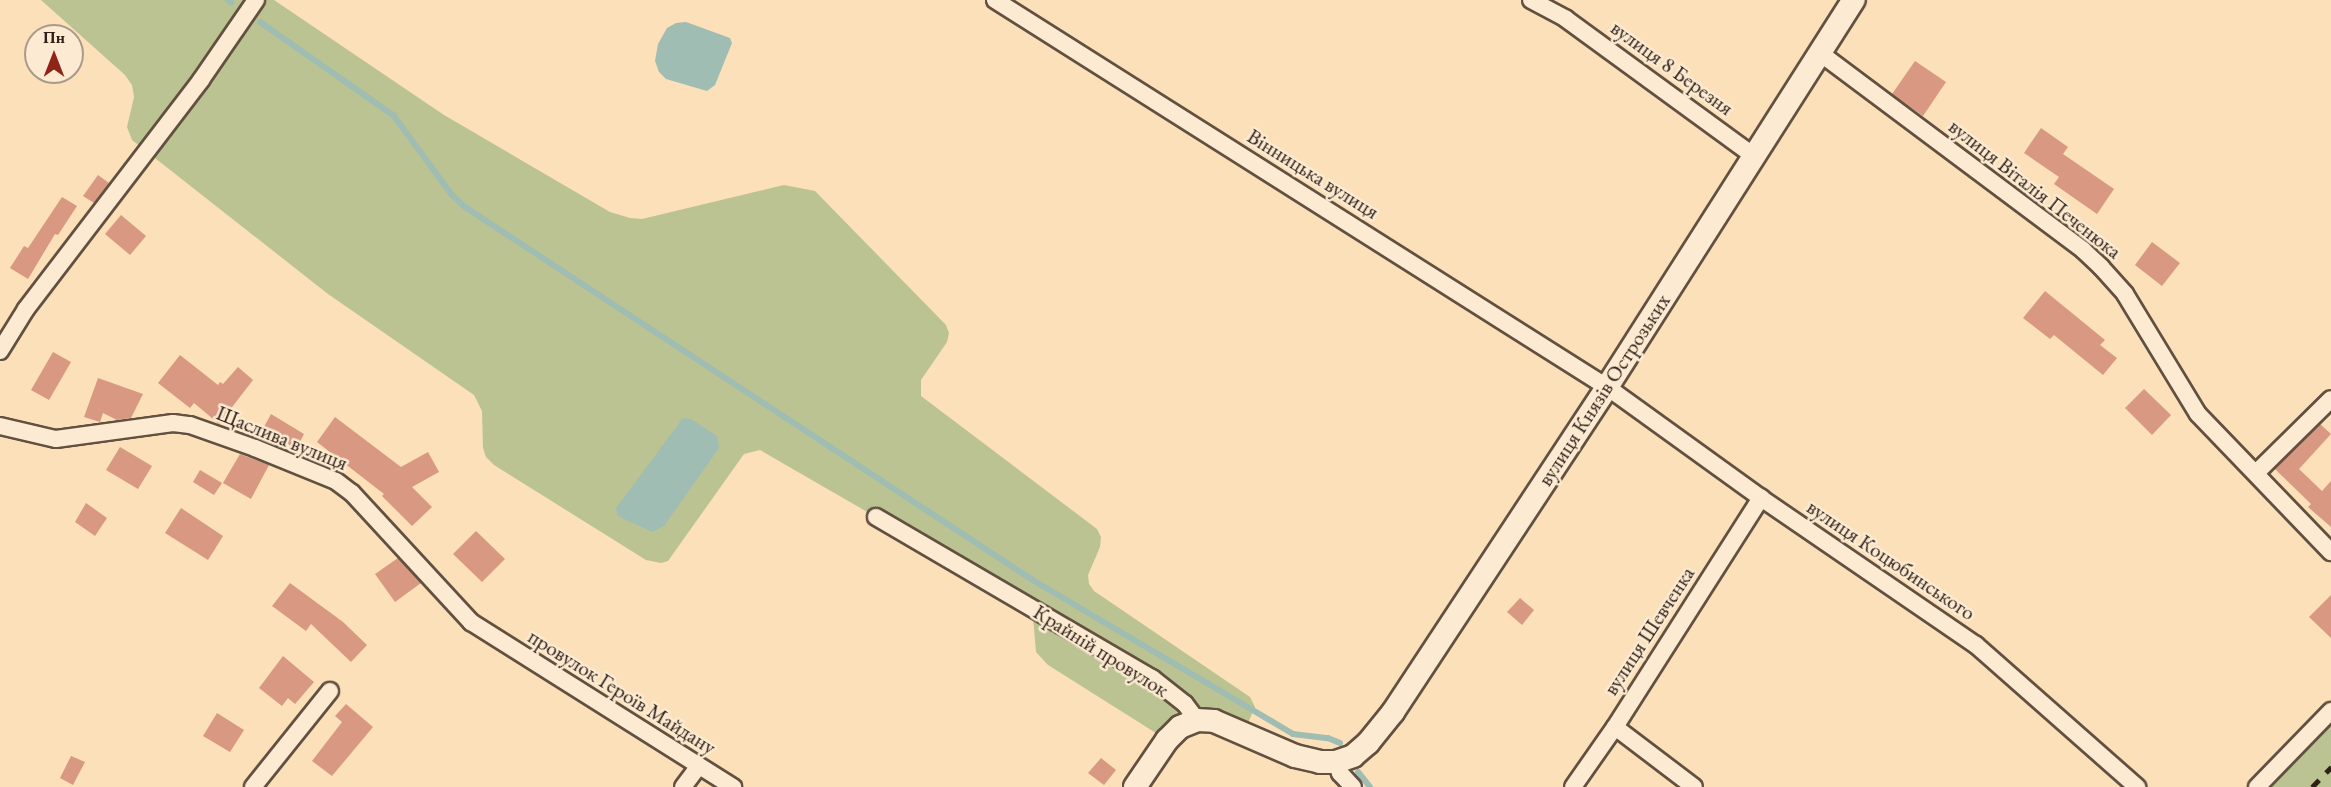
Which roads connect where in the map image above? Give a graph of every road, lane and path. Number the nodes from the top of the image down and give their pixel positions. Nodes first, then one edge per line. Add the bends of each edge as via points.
1 (256, 0) edge
2 (995, 0) edge
3 (1531, 0) edge
4 (1854, 0) edge
5 (1820, 53) junction
6 (1754, 156) junction
7 (0, 351) edge
8 (1607, 387) junction
9 (2331, 399) edge
10 (0, 426) edge
11 (2256, 473) junction
12 (1761, 498) junction
13 (876, 517) dead end
14 (2331, 552) edge
15 (488, 635) joint
16 (330, 691) dead end
17 (2331, 711) edge
18 (1197, 720) junction
19 (1615, 727) junction
20 (1336, 762) junction
21 (698, 767) junction
22 (253, 787) edge
23 (683, 787) edge
24 (733, 787) edge
25 (1135, 787) edge
26 (1353, 787) edge
27 (1573, 787) edge
28 (1694, 787) edge
29 (2137, 787) edge
30 (2257, 787) edge

1 - 7 street via 201,80 26,309
2 - 8 street, Вінницька вулиця
3 - 6 street, вулиця 8 Березня via 1566,19
4 - 5 street, вулиця Князів Острозьких
5 - 6 street, вулиця Князів Острозьких
5 - 11 street, вулиця Віталія Печенюка via 2101,267 2125,294 2189,401 2209,427
6 - 8 street, вулиця Князів Острозьких
8 - 12 street, вулиця Коцюбинського
8 - 20 street, вулиця Князів Острозьких via 1388,718 1360,750
9 - 11 street
10 - 15 street, Щаслива вулиця via 56,439 181,424 321,474 352,493 471,622
11 - 14 street, вулиця Віталія Печенюка
12 - 19 street, вулиця Шевченка
12 - 29 street, вулиця Коцюбинського via 1976,645
13 - 18 street, Крайній провулок via 1152,678 1185,704
15 - 21 street, провулок Героїв Майдану
16 - 22 street
17 - 30 street
18 - 20 street via 1233,727 1308,760
18 - 25 street via 1180,727 1167,740
19 - 27 street, вулиця Шевченка
19 - 28 street
20 - 26 street
21 - 23 street
21 - 24 street, провулок Героїв Майдану

